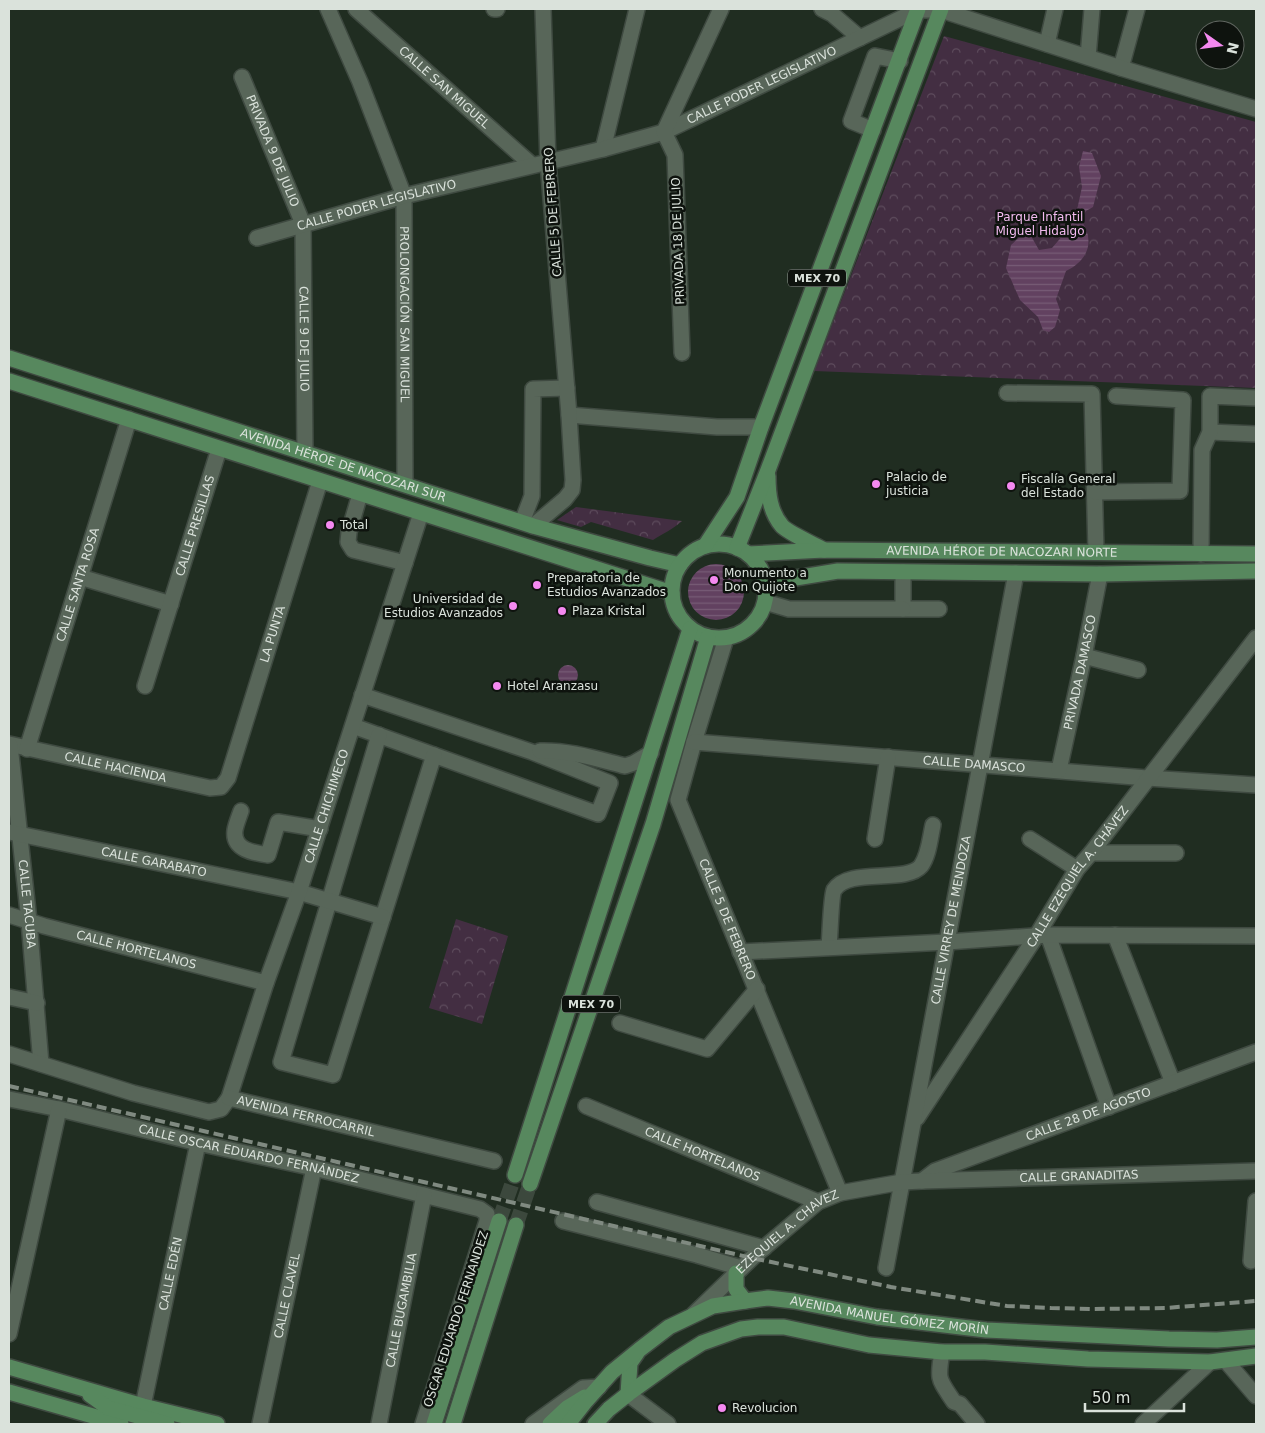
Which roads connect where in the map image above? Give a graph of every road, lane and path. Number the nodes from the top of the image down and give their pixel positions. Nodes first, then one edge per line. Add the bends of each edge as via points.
1 (328, 9) edge
2 (356, 9) edge
3 (543, 9) edge
4 (637, 9) edge
5 (721, 9) edge
6 (918, 9) edge
7 (941, 9) edge
8 (1055, 9) edge
9 (1092, 9) edge
10 (1137, 9) edge
11 (830, 11) edge
12 (860, 38) junction
13 (1047, 44) junction
14 (1088, 57) junction
15 (900, 61) junction
16 (1121, 68) junction
17 (242, 77) dead end
18 (1256, 109) edge
19 (873, 130) junction
20 (664, 132) junction
21 (603, 149) junction
22 (548, 162) junction
23 (532, 165) junction
24 (404, 196) junction
25 (303, 224) junction
26 (258, 238) dead end
27 (682, 353) dead end
28 (9, 358) edge
29 (9, 381) edge
30 (567, 388) junction
31 (1007, 393) dead end
32 (1116, 396) dead end
33 (1256, 398) edge
34 (569, 415) junction
35 (128, 419) junction
36 (761, 427) junction
37 (1210, 432) junction
38 (1256, 434) edge
39 (219, 449) junction
40 (305, 453) junction
41 (768, 470) junction
42 (320, 481) junction
43 (405, 484) junction
44 (1095, 492) junction
45 (360, 494) junction
46 (421, 513) junction
47 (528, 524) junction
48 (705, 546) junction
49 (824, 550) junction
50 (742, 551) junction
51 (1096, 552) junction
52 (1201, 554) junction
53 (1256, 554) edge
54 (405, 563) junction
55 (680, 565) junction
56 (1256, 571) edge
57 (903, 572) junction
58 (1016, 573) junction
59 (1100, 574) junction
60 (80, 577) junction
61 (765, 583) junction
62 (672, 593) junction
63 (765, 602) junction
64 (171, 604) junction
65 (903, 608) junction
66 (939, 609) dead end
67 (690, 629) junction
68 (708, 637) junction
69 (726, 638) junction
70 (1256, 638) edge
71 (1084, 656) junction
72 (1138, 670) dead end
73 (145, 686) dead end
74 (362, 695) junction
75 (353, 726) junction
76 (379, 735) junction
77 (694, 742) junction
78 (9, 745) edge
79 (27, 748) junction
80 (532, 752) junction
81 (650, 752) junction
82 (434, 755) junction
83 (888, 756) junction
84 (980, 764) junction
85 (1059, 770) junction
86 (1147, 778) junction
87 (1256, 785) edge
88 (221, 787) joint
89 (241, 811) dead end
90 (933, 825) dead end
91 (320, 829) junction
92 (15, 833) edge
93 (875, 839) dead end
94 (1030, 839) dead end
95 (1091, 853) junction
96 (1176, 854) dead end
97 (1077, 870) junction
98 (299, 892) junction
99 (329, 901) junction
100 (9, 915) edge
101 (383, 917) junction
102 (29, 921) junction
103 (1043, 935) junction
104 (1116, 935) junction
105 (1256, 936) edge
106 (947, 942) junction
107 (829, 947) junction
108 (740, 952) junction
109 (266, 984) junction
110 (757, 989) junction
111 (9, 997) edge
112 (37, 1003) junction
113 (620, 1023) dead end
114 (1256, 1052) edge
115 (9, 1054) edge
116 (41, 1064) junction
117 (1172, 1083) junction
118 (229, 1098) junction
119 (9, 1099) edge
120 (586, 1106) dead end
121 (1109, 1107) junction
122 (59, 1108) junction
123 (913, 1125) junction
124 (198, 1143) junction
125 (494, 1161) dead end
126 (314, 1168) junction
127 (1256, 1171) edge
128 (515, 1175) tunnel mouth
129 (922, 1181) junction
130 (902, 1182) junction
131 (530, 1184) tunnel mouth
132 (840, 1193) junction
133 (424, 1195) junction
134 (1256, 1201) edge
135 (596, 1202) dead end
136 (818, 1202) junction
137 (493, 1218) junction
138 (563, 1221) dead end
139 (516, 1225) tunnel mouth
140 (764, 1248) junction
141 (1251, 1261) dead end
142 (886, 1268) dead end
143 (738, 1271) junction
144 (745, 1300) junction
145 (692, 1316) junction
146 (9, 1334) edge
147 (1256, 1337) edge
148 (639, 1350) junction
149 (942, 1352) junction
150 (1256, 1356) edge
151 (1218, 1362) junction
152 (9, 1367) edge
153 (79, 1388) junction
154 (597, 1389) junction
155 (9, 1392) edge
156 (628, 1394) junction
157 (1256, 1396) edge
158 (954, 1402) junction
159 (143, 1406) junction
160 (456, 1421) edge
161 (121, 1424) edge
162 (167, 1424) edge
163 (217, 1424) edge
164 (260, 1424) edge
165 (379, 1424) edge
166 (422, 1424) edge
167 (434, 1424) edge
168 (533, 1424) edge
169 (550, 1424) edge
170 (568, 1424) edge
171 (596, 1424) edge
172 (668, 1424) edge
173 (965, 1424) edge
174 (977, 1424) edge
175 (1143, 1424) edge

1 - 24 street, PROLONGACIÓN SAN MIGUEL
2 - 23 street, CALLE SAN MIGUEL
3 - 22 street, CALLE 5 DE FEBRERO
4 - 21 street
5 - 20 street
6 - 7 street, CALLE PODER LEGISLATIVO
6 - 12 street, CALLE PODER LEGISLATIVO
6 - 15 main road, MEX 70
7 - 13 street, CALLE PODER LEGISLATIVO
7 - 41 main road, MEX 70
8 - 13 street
9 - 14 street
10 - 16 street
11 - 12 street
12 - 20 street, CALLE PODER LEGISLATIVO
13 - 14 street, CALLE PODER LEGISLATIVO
14 - 16 street, CALLE PODER LEGISLATIVO
15 - 19 main road, MEX 70
15 - 19 street via 875,56 851,122
16 - 18 street, CALLE PODER LEGISLATIVO
17 - 25 street, PRIVADA 9 DE JULIO
19 - 36 main road, MEX 70
20 - 21 street, CALLE PODER LEGISLATIVO
20 - 27 street, PRIVADA 18 DE JULIO via 675,155
21 - 22 street, CALLE PODER LEGISLATIVO
22 - 23 street, CALLE PODER LEGISLATIVO
22 - 30 street, CALLE 5 DE FEBRERO
23 - 24 street, CALLE PODER LEGISLATIVO
24 - 25 street, CALLE PODER LEGISLATIVO
24 - 43 street, PROLONGACIÓN SAN MIGUEL
25 - 26 street, CALLE PODER LEGISLATIVO
25 - 40 street, CALLE 9 DE JULIO
28 - 40 main road, AVENIDA HÉROE DE NACOZARI SUR
29 - 35 main road, AVENIDA HÉROE DE NACOZARI SUR
30 - 34 street, CALLE 5 DE FEBRERO
30 - 47 street via 533,389 532,496
31 - 44 street via 1092,394
32 - 44 street via 1184,400 1180,491
33 - 37 street via 1210,396
34 - 36 street via 717,427
34 - 47 street, CALLE 5 DE FEBRERO via 572,490 565,499
35 - 39 main road, AVENIDA HÉROE DE NACOZARI SUR
35 - 60 street, CALLE SANTA ROSA
36 - 48 main road, MEX 70 via 737,497
37 - 38 street
37 - 52 street via 1202,450
39 - 42 main road, AVENIDA HÉROE DE NACOZARI SUR
39 - 64 street, CALLE PRESILLAS
40 - 43 main road, AVENIDA HÉROE DE NACOZARI SUR
41 - 49 main road via 772,508 782,527
41 - 50 main road, MEX 70
42 - 45 main road, AVENIDA HÉROE DE NACOZARI SUR
42 - 88 street, LA PUNTA via 228,778
43 - 47 main road, AVENIDA HÉROE DE NACOZARI SUR
44 - 51 street
45 - 46 main road, AVENIDA HÉROE DE NACOZARI SUR
45 - 54 street via 349,532 348,542 353,550
46 - 54 street, CALLE CHICHIMECO
46 - 62 main road, AVENIDA HÉROE DE NACOZARI SUR
47 - 55 main road, AVENIDA HÉROE DE NACOZARI SUR
48 - 50 main road via 720,544
48 - 55 main road, MEX 70 via 690,554
49 - 50 main road, AVENIDA HÉROE DE NACOZARI NORTE
49 - 51 main road, AVENIDA HÉROE DE NACOZARI NORTE
50 - 61 main road via 758,566
51 - 52 main road, AVENIDA HÉROE DE NACOZARI NORTE
52 - 53 main road, AVENIDA HÉROE DE NACOZARI NORTE
54 - 74 street, CALLE CHICHIMECO
55 - 62 main road via 673,580
56 - 59 main road, AVENIDA HÉROE DE NACOZARI NORTE
57 - 58 main road, AVENIDA HÉROE DE NACOZARI NORTE
57 - 61 main road, AVENIDA HÉROE DE NACOZARI NORTE via 838,571
57 - 65 street
58 - 59 main road, AVENIDA HÉROE DE NACOZARI NORTE
58 - 84 street, CALLE VIRREY DE MENDOZA
59 - 71 street, PRIVADA DAMASCO
60 - 64 street
60 - 79 street, CALLE SANTA ROSA
61 - 63 main road
62 - 67 main road via 675,610
63 - 65 street via 788,609
63 - 69 main road via 758,618 742,633
64 - 73 street, CALLE PRESILLAS
65 - 66 street
67 - 68 main road
67 - 81 main road, MEX 70
68 - 69 main road
68 - 131 main road, MEX 70 via 653,824
69 - 77 street, CALLE 5 DE FEBRERO
70 - 86 street, CALLE EZEQUIEL A. CHÁVEZ
71 - 72 street
71 - 85 street, PRIVADA DAMASCO
74 - 75 street, CALLE CHICHIMECO
74 - 80 street
75 - 76 street
75 - 91 street, CALLE CHICHIMECO
76 - 82 street
76 - 99 street
77 - 83 street, CALLE DAMASCO
77 - 108 street, CALLE 5 DE FEBRERO via 678,800
78 - 79 street, CALLE HACIENDA
78 - 92 street, CALLE TACUBA
79 - 88 street, CALLE HACIENDA via 210,788
80 - 81 street via 567,752 625,766
80 - 82 street via 610,783 598,814
81 - 128 main road, MEX 70
82 - 101 street
83 - 84 street, CALLE DAMASCO
83 - 93 street
84 - 85 street, CALLE DAMASCO
84 - 106 street, CALLE VIRREY DE MENDOZA
85 - 86 street, CALLE DAMASCO
86 - 87 street, CALLE DAMASCO
86 - 95 street, CALLE EZEQUIEL A. CHÁVEZ
89 - 91 street via 235,832 238,843 244,850 254,853 268,856 278,822
90 - 107 street via 926,857 920,867 910,872 840,883 833,892
91 - 98 street, CALLE CHICHIMECO
92 - 98 street, CALLE GARABATO
92 - 102 street, CALLE TACUBA
94 - 97 street
95 - 96 street
95 - 97 street, CALLE EZEQUIEL A. CHÁVEZ
97 - 103 street, CALLE EZEQUIEL A. CHÁVEZ
98 - 99 street, CALLE GARABATO
98 - 109 street, CALLE CHICHIMECO
99 - 101 street, CALLE GARABATO
99 - 101 street via 281,1062 333,1075
100 - 102 street, CALLE HORTELANOS
102 - 109 street, CALLE HORTELANOS
102 - 112 street, CALLE TACUBA
103 - 104 street
103 - 106 street
103 - 121 street
103 - 123 street, CALLE EZEQUIEL A. CHÁVEZ
104 - 105 street
104 - 117 street
106 - 107 street
106 - 123 street, CALLE VIRREY DE MENDOZA
107 - 108 street
108 - 110 street, CALLE 5 DE FEBRERO
109 - 118 street, CALLE CHICHIMECO
110 - 113 street via 707,1049
110 - 132 street, CALLE 5 DE FEBRERO
111 - 112 street
112 - 116 street, CALLE TACUBA
114 - 117 street, CALLE 28 DE AGOSTO
115 - 116 street, AVENIDA FERROCARRIL
116 - 118 street, AVENIDA FERROCARRIL via 133,1094 209,1112 221,1109
117 - 121 street, CALLE 28 DE AGOSTO
118 - 125 street, AVENIDA FERROCARRIL
119 - 122 street, CALLE OSCAR EDUARDO FERNÁNDEZ
120 - 136 street, CALLE HORTELANOS
121 - 129 street, CALLE 28 DE AGOSTO via 935,1171
122 - 124 street, CALLE OSCAR EDUARDO FERNÁNDEZ
122 - 146 street
123 - 130 street, CALLE VIRREY DE MENDOZA
124 - 126 street, CALLE OSCAR EDUARDO FERNÁNDEZ
124 - 159 street, CALLE EDÉN
126 - 133 street, CALLE OSCAR EDUARDO FERNÁNDEZ
126 - 164 street, CALLE CLAVEL
127 - 129 street, CALLE GRANADITAS
129 - 130 street, CALLE GRANADITAS
130 - 132 street, EZEQUIEL A. CHAVEZ
130 - 142 street, CALLE VIRREY DE MENDOZA
132 - 136 street, EZEQUIEL A. CHAVEZ
133 - 137 street, CALLE OSCAR EDUARDO FERNÁNDEZ via 480,1209
133 - 165 street, CALLE BUGAMBILIA
134 - 141 street
135 - 140 street
136 - 140 street, EZEQUIEL A. CHAVEZ
137 - 166 street, OSCAR EDUARDO FERNANDEZ via 487,1221
137 - 167 main road
138 - 143 street via 697,1255
139 - 160 main road
140 - 143 street, EZEQUIEL A. CHAVEZ
143 - 144 main road via 736,1289
143 - 145 street, EZEQUIEL A. CHAVEZ
144 - 145 main road, AVENIDA MANUEL GÓMEZ MORÍN via 713,1306
144 - 147 main road, AVENIDA MANUEL GÓMEZ MORÍN via 794,1301 877,1317 986,1330 1169,1339
145 - 148 main road, AVENIDA MANUEL GÓMEZ MORÍN via 669,1327
148 - 154 main road, AVENIDA MANUEL GÓMEZ MORÍN
148 - 156 main road via 630,1363
149 - 151 main road, AVENIDA MANUEL GÓMEZ MORÍN
149 - 156 main road, AVENIDA MANUEL GÓMEZ MORÍN via 869,1345 784,1327 758,1327 702,1343
149 - 158 street via 939,1380
150 - 151 main road, AVENIDA MANUEL GÓMEZ MORÍN
151 - 157 street
151 - 175 street
152 - 153 main road
153 - 159 main road
153 - 162 main road via 108,1408
154 - 168 street via 583,1388
154 - 169 main road via 567,1408
154 - 170 main road, AVENIDA MANUEL GÓMEZ MORÍN
155 - 161 main road
156 - 171 main road, AVENIDA MANUEL GÓMEZ MORÍN
156 - 172 street
158 - 173 street via 953,1409
158 - 174 street via 960,1404
159 - 163 main road

